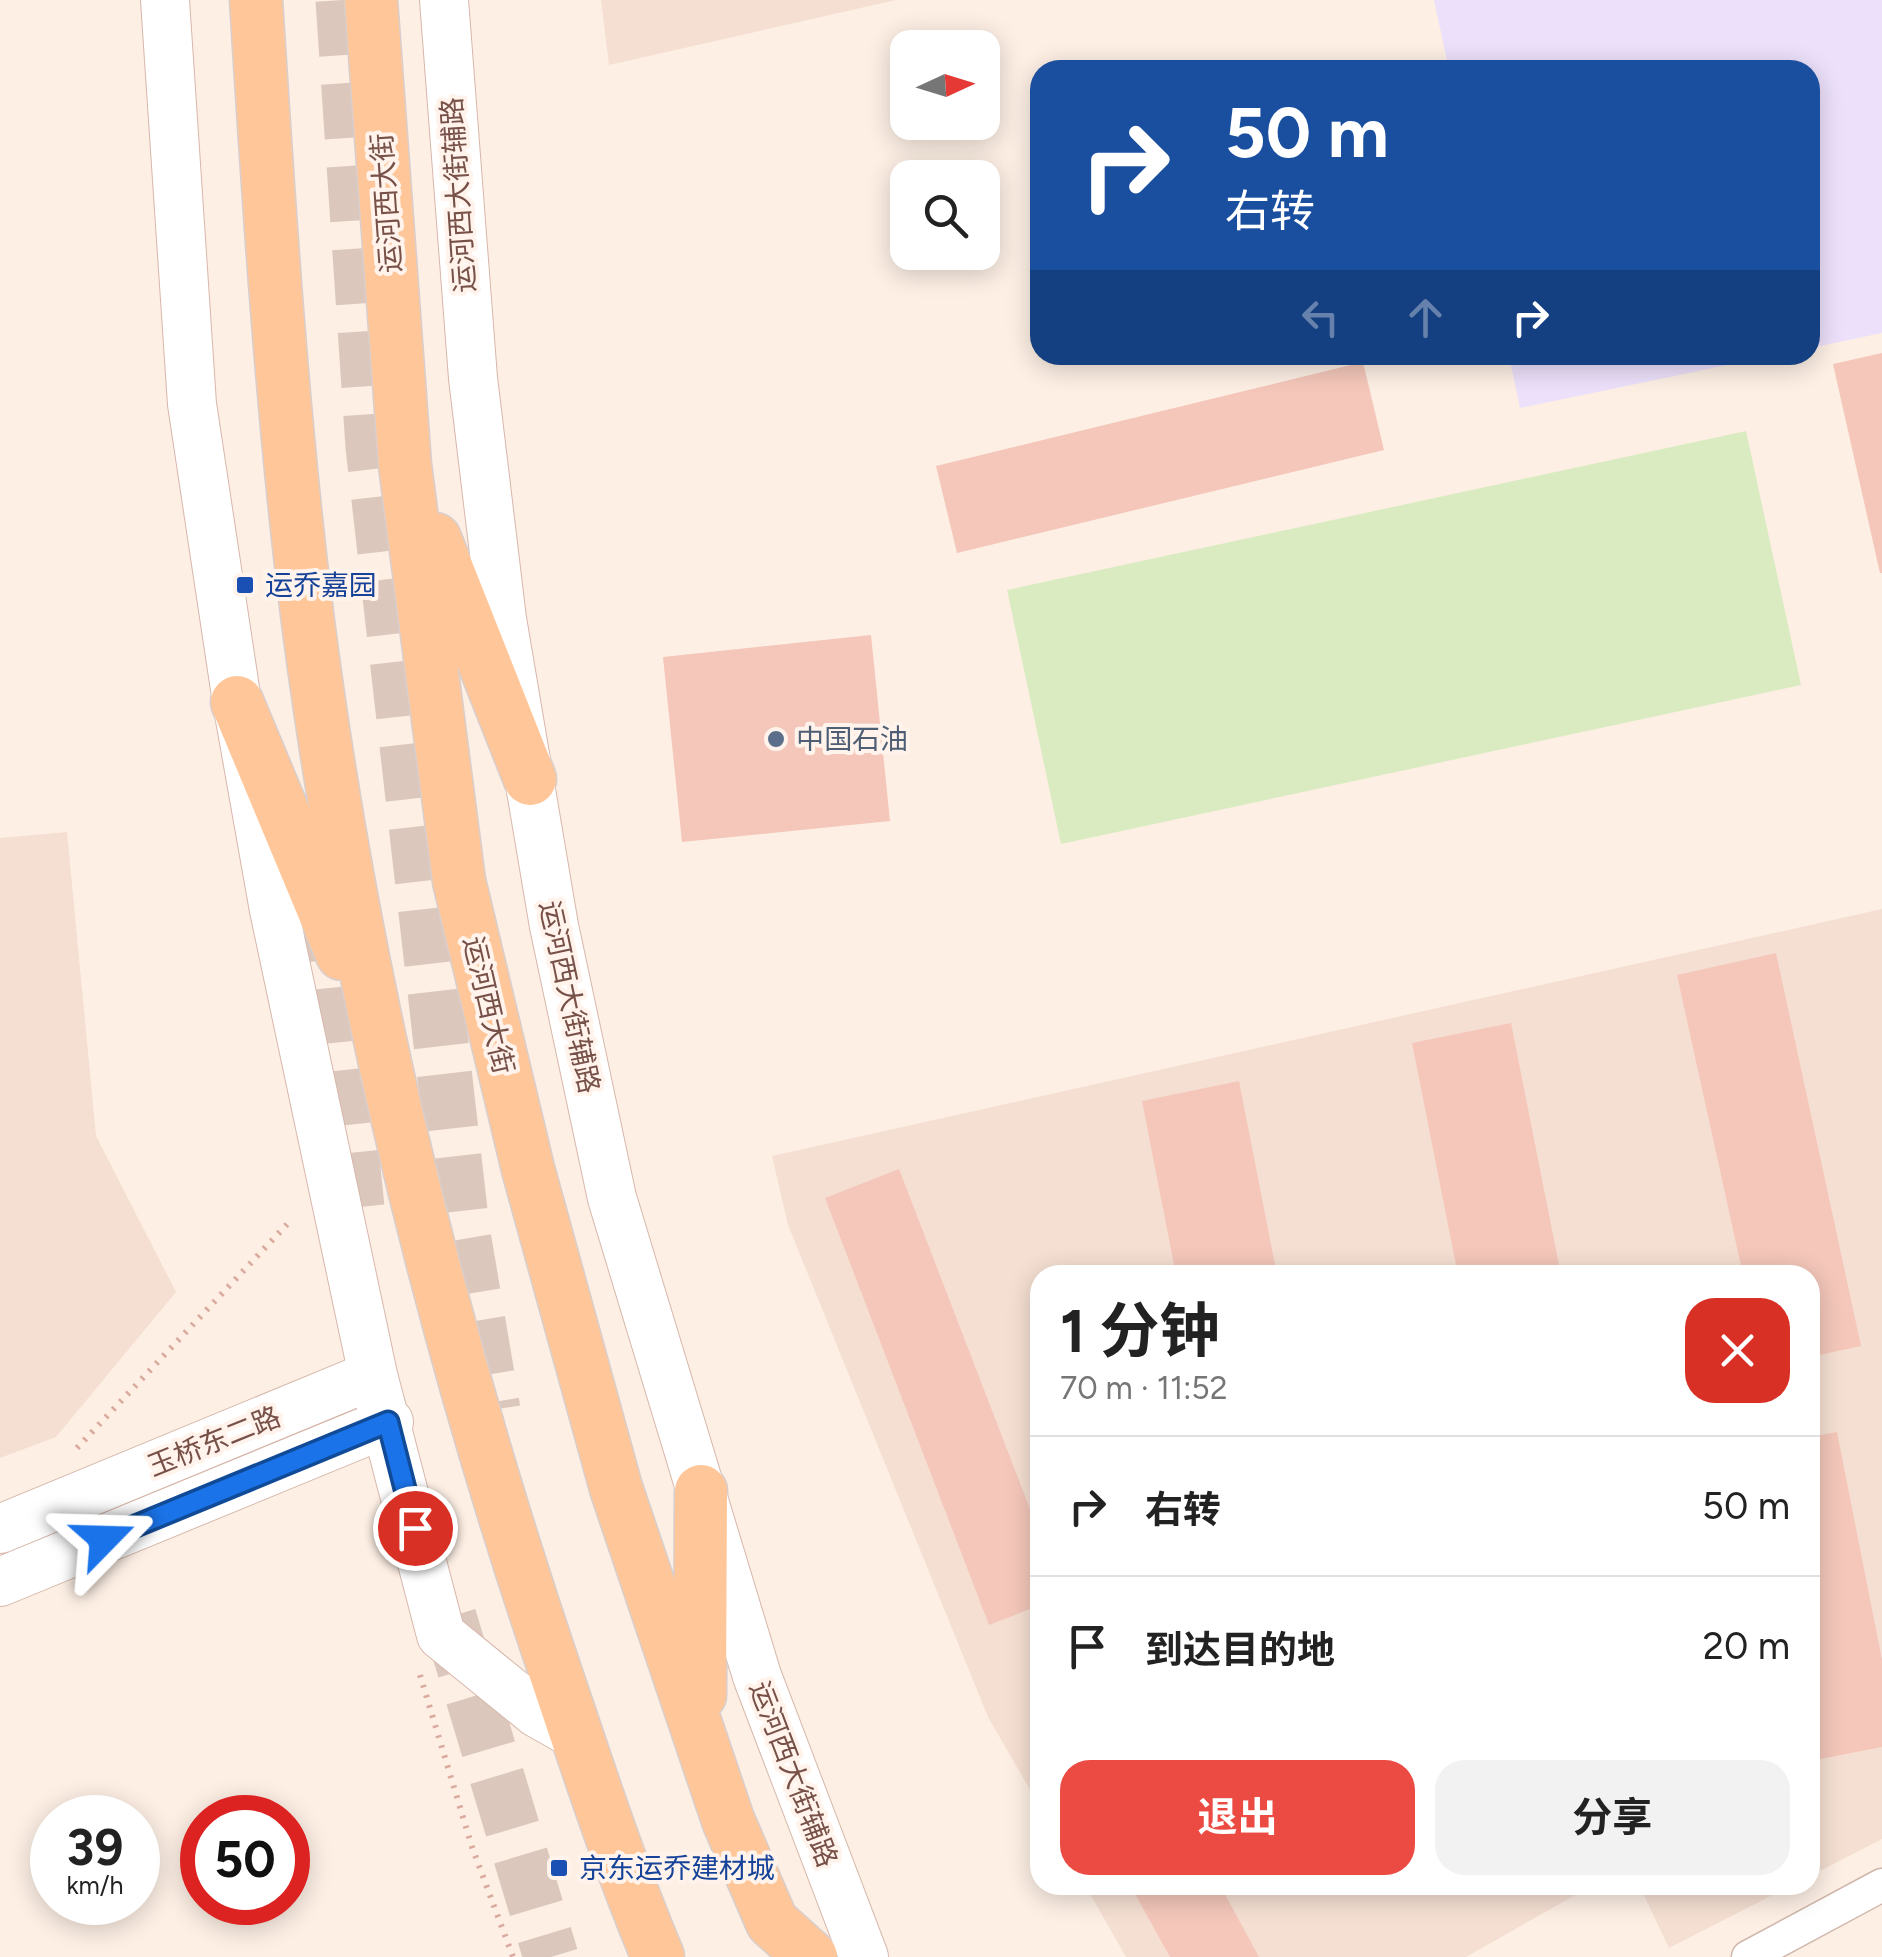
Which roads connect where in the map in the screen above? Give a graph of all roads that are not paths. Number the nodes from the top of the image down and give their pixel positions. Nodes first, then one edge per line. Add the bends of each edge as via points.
1 (165, 0) edge
2 (256, 0) edge
3 (371, 0) edge
4 (444, 0) edge
5 (406, 465) junction
6 (237, 702) junction
7 (530, 779) junction
8 (384, 1054) junction
9 (373, 1375) junction
10 (388, 1422) junction
11 (701, 1490) junction
12 (0, 1529) edge
13 (0, 1582) edge
14 (576, 1735) junction
15 (700, 1736) junction
16 (1882, 1884) edge
17 (658, 1957) edge
18 (811, 1957) edge
19 (864, 1957) edge
20 (1748, 1957) edge

1 - 6 street via 192,404
2 - 8 main road via 303,577
3 - 5 main road, 运河西大街
4 - 7 street, 运河西大街辅路 via 473,378 502,619
5 - 7 main road
5 - 15 main road, 运河西大街 via 459,881 528,1169 616,1488
6 - 8 main road
6 - 9 street
7 - 11 street, 运河西大街辅路 via 612,1198
8 - 14 main road via 492,1484
9 - 10 street
9 - 12 street, 玉桥东二路
10 - 13 street, 玉桥东二路
10 - 14 street via 441,1635 537,1713
11 - 15 main road
11 - 19 street, 运河西大街辅路 via 756,1676
14 - 17 main road via 614,1855
15 - 18 main road, 运河西大街 via 772,1922
16 - 20 street

